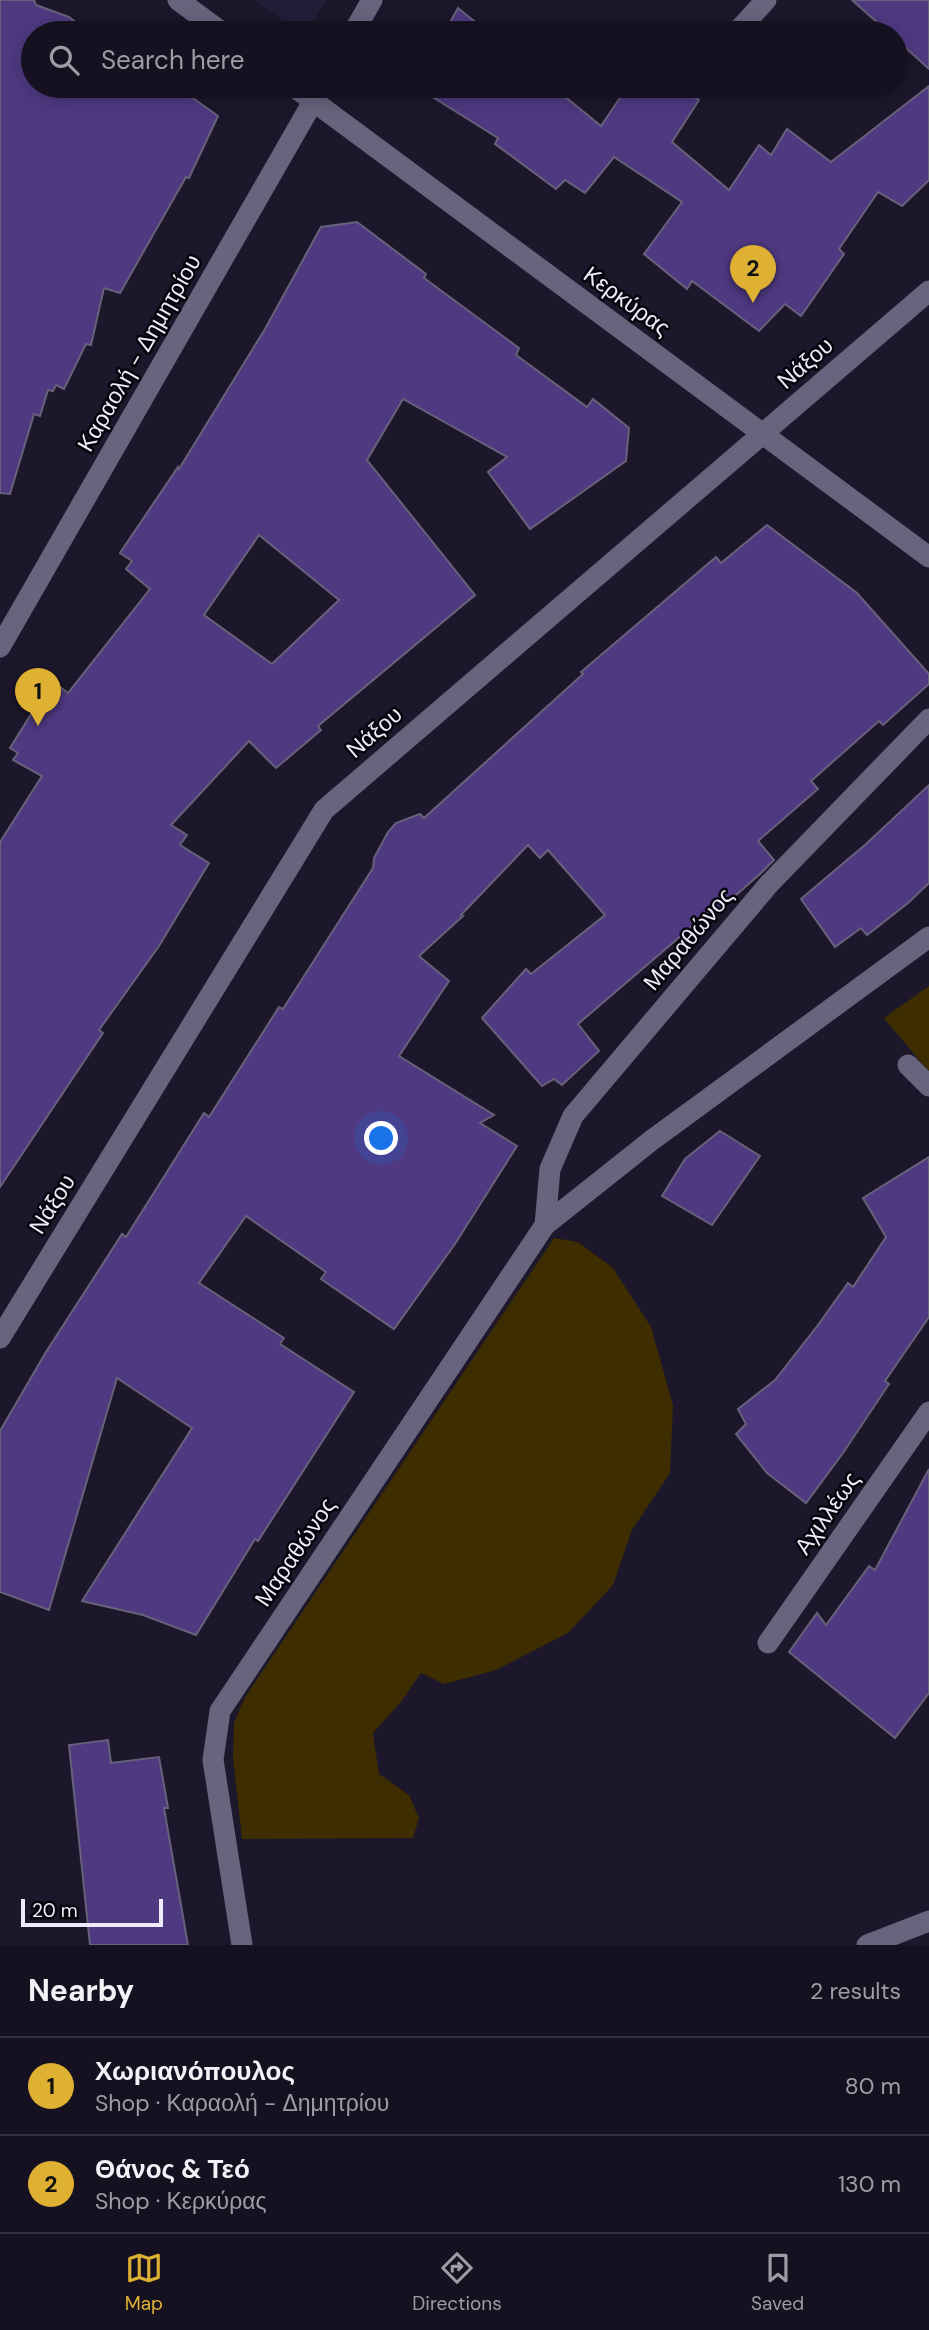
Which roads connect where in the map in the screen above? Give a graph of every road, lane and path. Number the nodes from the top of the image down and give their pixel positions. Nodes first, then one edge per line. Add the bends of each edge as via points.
1 (178, 0) edge
2 (372, 0) edge
3 (766, 0) edge
4 (207, 21) edge
5 (360, 21) edge
6 (747, 21) edge
7 (315, 98) edge
8 (324, 98) edge
9 (929, 291) edge
10 (764, 433) junction
11 (929, 557) edge
12 (0, 647) edge
13 (929, 719) edge
14 (929, 937) edge
15 (908, 1065) dead end
16 (929, 1086) edge
17 (545, 1225) junction
18 (0, 1338) edge
19 (929, 1412) edge
20 (768, 1643) dead end
21 (929, 1922) edge
22 (242, 1945) edge
23 (867, 1945) edge

1 - 4 street
2 - 5 street
3 - 6 street
7 - 12 street, Καραολή - Δημητρίου
8 - 10 street, Κερκύρας via 598,313
9 - 10 street, Νάξου
10 - 11 street, Κερκύρας
10 - 18 street, Νάξου via 324,810
13 - 17 street, Μαραθώνος via 769,884 573,1116 550,1169
14 - 17 street, Μαραθώνος via 652,1140
15 - 16 street
17 - 22 street, Μαραθώνος via 220,1711 213,1760
19 - 20 street, Αχιλλέως
21 - 23 street

